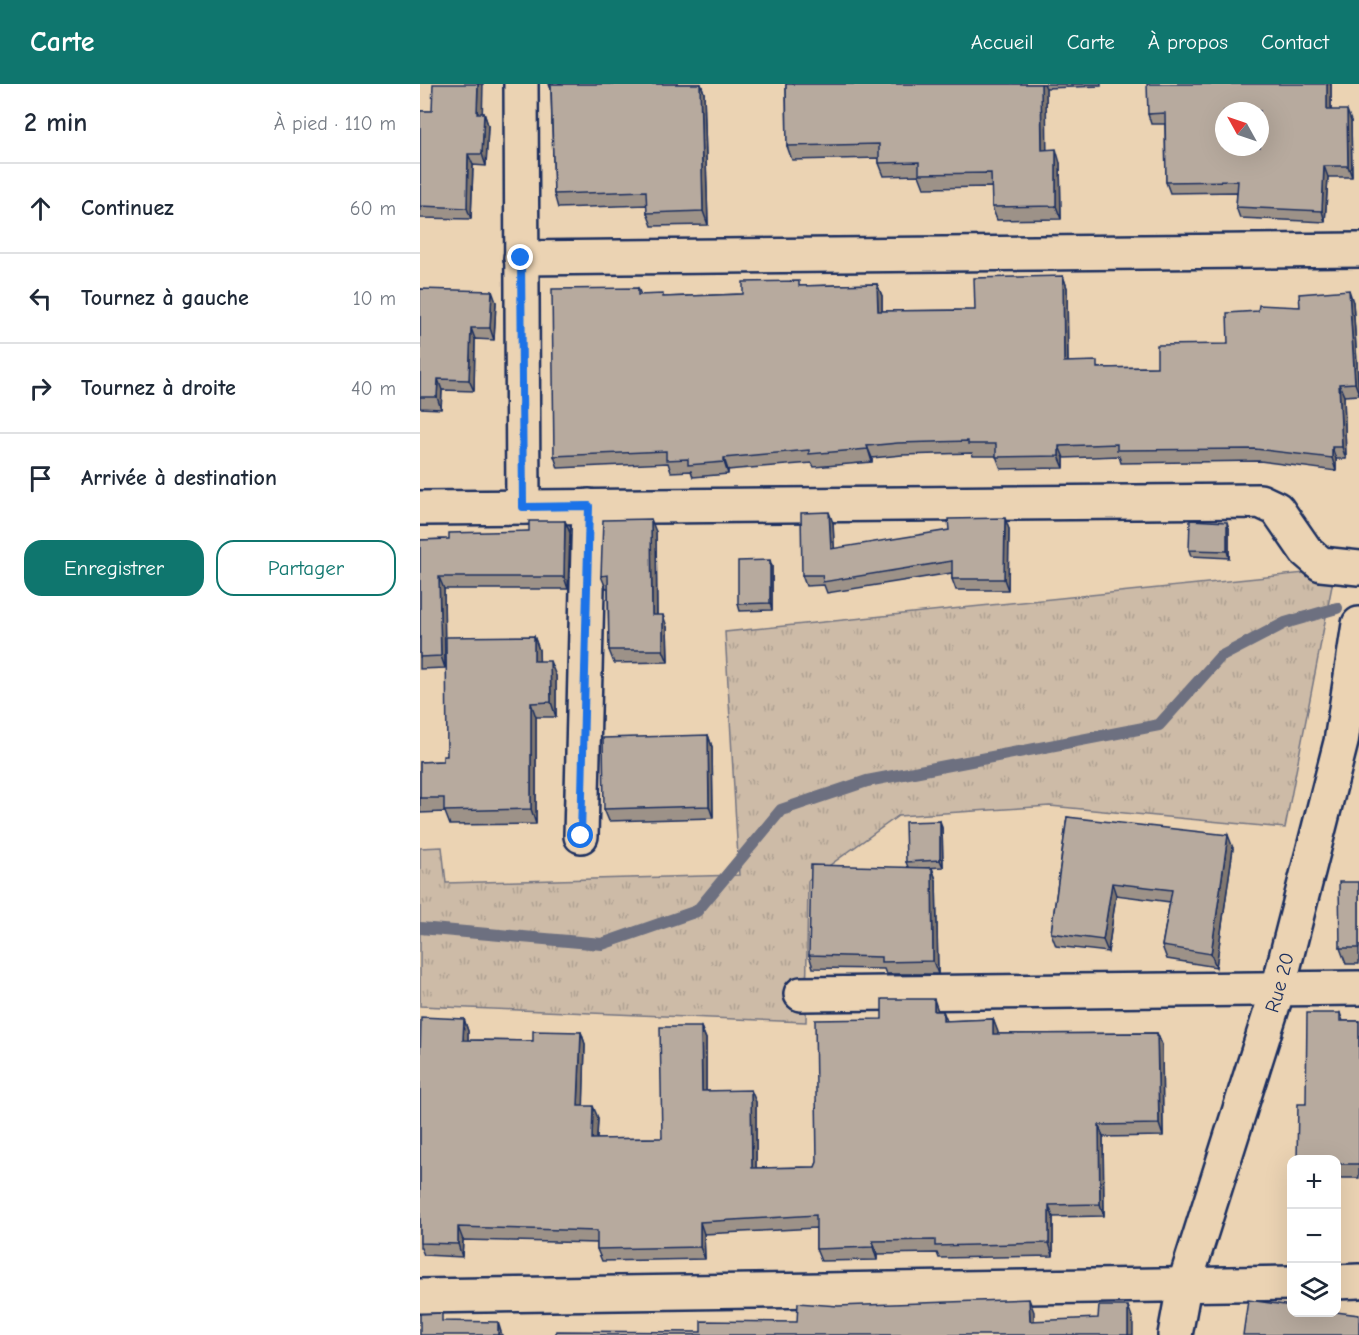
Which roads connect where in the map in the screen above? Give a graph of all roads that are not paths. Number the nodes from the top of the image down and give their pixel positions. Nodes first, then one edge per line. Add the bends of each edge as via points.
1 (520, 84) edge
2 (1359, 250) edge
3 (521, 258) junction
4 (589, 506) junction
5 (523, 507) junction
6 (420, 508) edge
7 (1359, 568) edge
8 (1359, 624) edge
9 (1350, 742) edge
10 (581, 836) dead end
11 (1359, 988) edge
12 (1278, 989) junction
13 (801, 994) dead end
14 (1359, 1281) edge
15 (1341, 1282) edge
16 (1287, 1283) edge
17 (1184, 1286) junction
18 (420, 1296) edge
19 (1175, 1335) edge

1 - 3 street
2 - 3 street
3 - 5 street
4 - 5 street
4 - 7 street via 1260,501 1277,509 1306,551 1321,564
4 - 10 street
5 - 6 street
8 - 9 street, Rue 20
9 - 12 street, Rue 20
11 - 12 street
12 - 13 street
12 - 17 street, Rue 20
14 - 15 street
16 - 17 street
17 - 18 street
17 - 19 street, Rue 20

